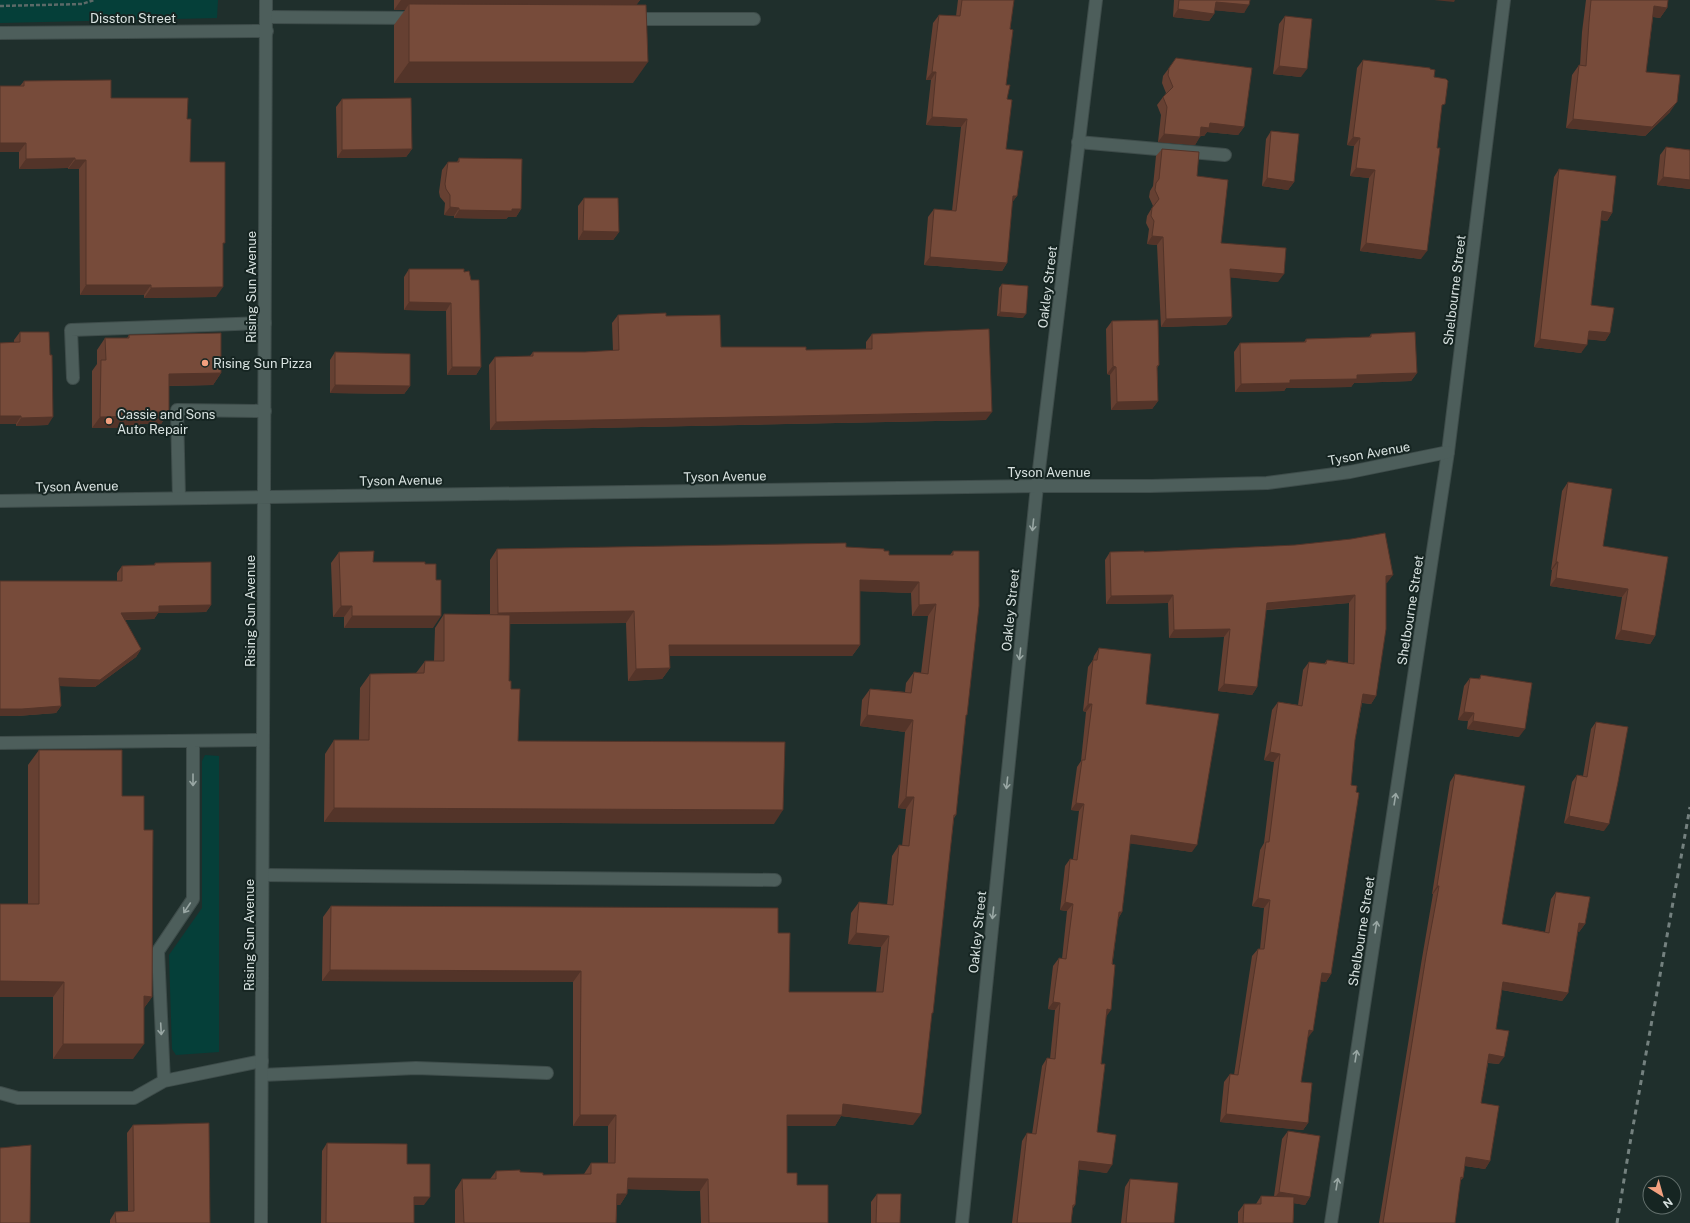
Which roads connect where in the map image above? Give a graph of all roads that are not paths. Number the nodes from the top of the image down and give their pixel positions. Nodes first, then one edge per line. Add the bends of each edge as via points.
1 (266, 0) edge
2 (1096, 0) edge
3 (1504, 0) edge
4 (266, 17) junction
5 (427, 18) edge
6 (619, 19) edge
7 (754, 20) dead end
8 (267, 31) junction
9 (0, 33) edge
10 (1078, 142) junction
11 (1225, 155) dead end
12 (265, 322) junction
13 (73, 378) dead end
14 (265, 411) junction
15 (1448, 452) junction
16 (1037, 486) junction
17 (264, 496) junction
18 (180, 498) junction
19 (0, 501) edge
20 (264, 740) junction
21 (193, 741) junction
22 (0, 743) edge
23 (263, 875) junction
24 (775, 880) dead end
25 (262, 1061) junction
26 (547, 1073) dead end
27 (262, 1075) junction
28 (164, 1081) junction
29 (0, 1093) edge
30 (261, 1223) edge
31 (962, 1223) edge
32 (1331, 1223) edge

1 - 4 street, Rising Sun Avenue
2 - 10 street, Oakley Street
3 - 15 street, Shelbourne Street
4 - 5 street
4 - 8 street, Rising Sun Avenue
6 - 7 street
8 - 9 street, Disston Street
8 - 12 street, Rising Sun Avenue
10 - 11 street
10 - 16 street, Oakley Street
12 - 13 street via 71,330
12 - 14 street, Rising Sun Avenue
14 - 17 street, Rising Sun Avenue
14 - 18 street via 177,410
15 - 16 street, Tyson Avenue via 1350,472 1267,483
32 -> 15 street, Shelbourne Street
16 - 17 street, Tyson Avenue
16 -> 31 street, Oakley Street
17 - 18 street, Tyson Avenue
17 - 20 street, Rising Sun Avenue
18 - 19 street, Tyson Avenue
20 - 21 street
20 - 23 street, Rising Sun Avenue
21 - 22 street
21 -> 28 street via 193,899 158,951
23 - 24 street
23 - 25 street, Rising Sun Avenue
25 - 27 street, Rising Sun Avenue
25 - 28 street
26 - 27 street via 416,1068
27 - 30 street, Rising Sun Avenue
28 - 29 street via 134,1098 18,1098

